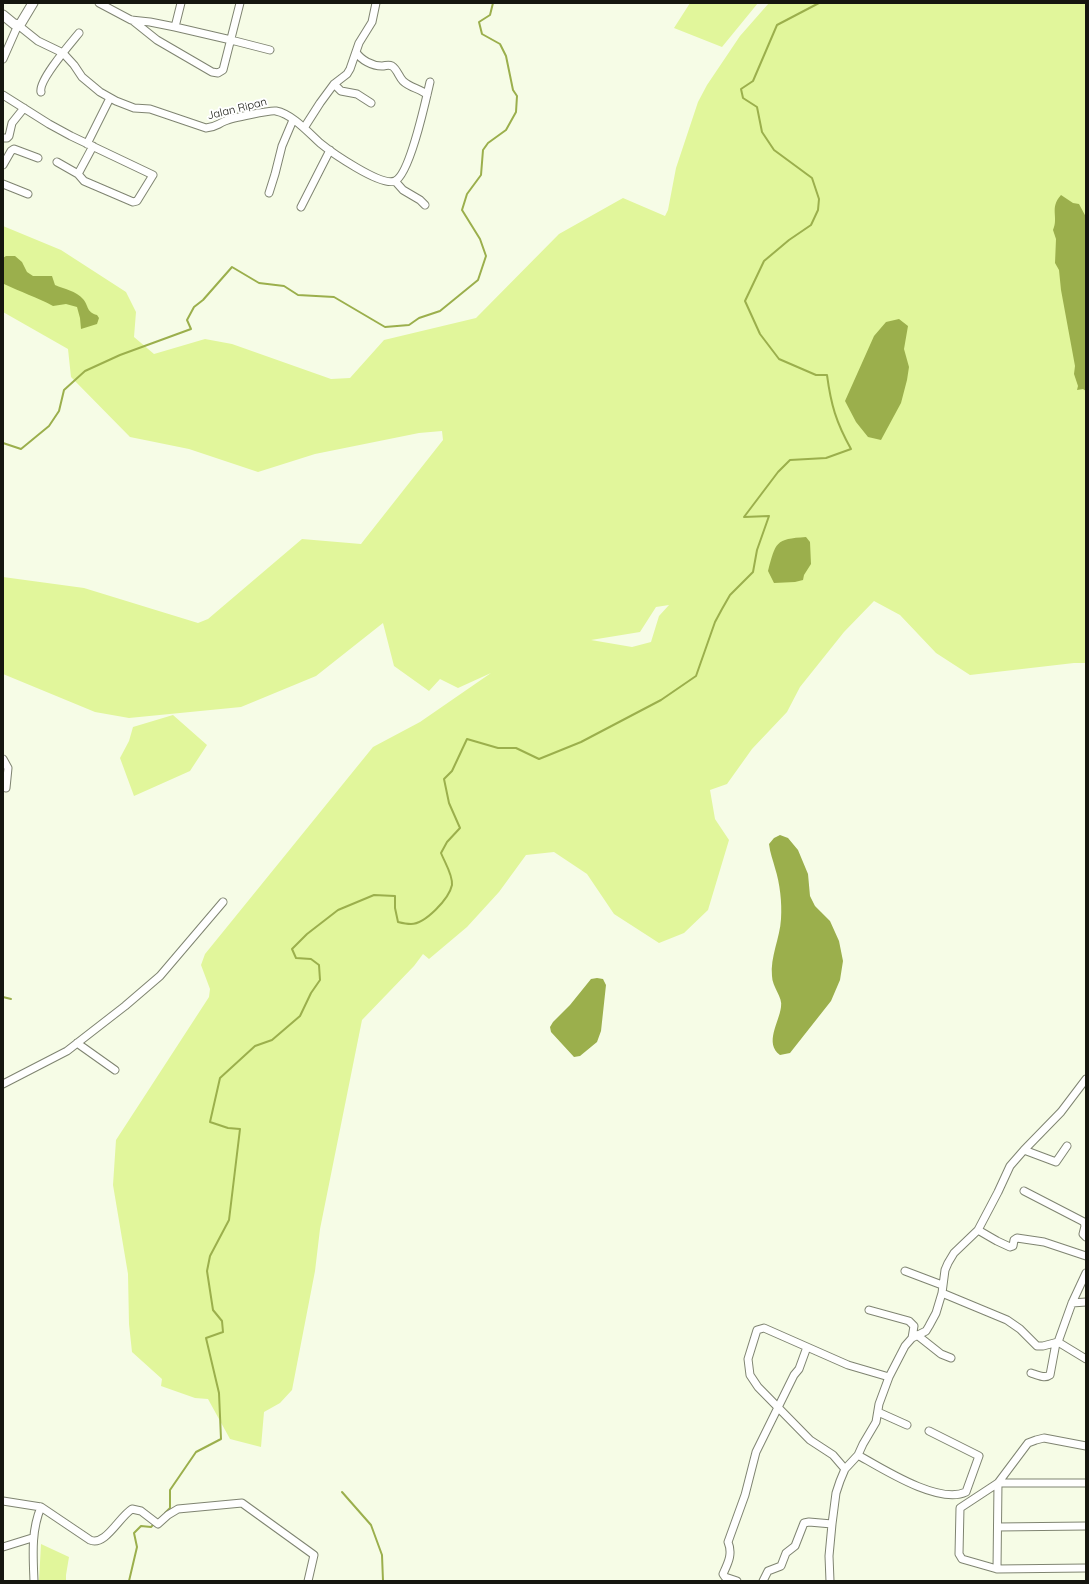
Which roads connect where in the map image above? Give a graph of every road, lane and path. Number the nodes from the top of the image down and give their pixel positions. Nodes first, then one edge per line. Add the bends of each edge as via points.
1 (33, 3) edge
2 (99, 3) edge
3 (119, 3) edge
4 (181, 3) edge
5 (240, 3) edge
6 (376, 3) edge
7 (116, 11) junction
8 (3, 15) edge
9 (132, 20) junction
10 (18, 25) junction
11 (175, 27) junction
12 (79, 33) dead end
13 (231, 40) junction
14 (270, 50) dead end
15 (356, 52) junction
16 (63, 53) junction
17 (3, 59) edge
18 (430, 82) dead end
19 (334, 84) junction
20 (41, 92) dead end
21 (3, 95) edge
22 (427, 95) junction
23 (110, 98) junction
24 (371, 103) dead end
25 (24, 108) junction
26 (293, 120) junction
27 (304, 128) junction
28 (3, 138) edge
29 (90, 145) junction
30 (330, 150) junction
31 (38, 158) dead end
32 (57, 162) dead end
33 (3, 165) edge
34 (78, 174) junction
35 (397, 179) junction
36 (3, 184) edge
37 (268, 193) dead end
38 (28, 194) dead end
39 (425, 205) dead end
40 (301, 207) dead end
41 (3, 759) edge
42 (6, 788) dead end
43 (224, 902) dead end
44 (78, 1043) junction
45 (115, 1070) dead end
46 (1086, 1079) edge
47 (3, 1084) edge
48 (1068, 1146) dead end
49 (1024, 1150) junction
50 (1024, 1191) dead end
51 (978, 1230) junction
52 (1086, 1238) edge
53 (1086, 1256) edge
54 (905, 1271) dead end
55 (1086, 1273) edge
56 (942, 1285) junction
57 (942, 1293) junction
58 (1086, 1302) edge
59 (1072, 1303) junction
60 (869, 1310) dead end
61 (915, 1337) junction
62 (1057, 1342) junction
63 (806, 1347) junction
64 (951, 1358) dead end
65 (1086, 1359) edge
66 (1031, 1373) dead end
67 (889, 1377) junction
68 (778, 1407) junction
69 (878, 1412) junction
70 (907, 1425) dead end
71 (929, 1431) dead end
72 (1086, 1446) edge
73 (858, 1455) junction
74 (845, 1469) junction
75 (998, 1483) junction
76 (1086, 1483) edge
77 (3, 1501) edge
78 (41, 1507) junction
79 (832, 1524) junction
80 (1086, 1526) edge
81 (998, 1527) junction
82 (32, 1538) junction
83 (3, 1547) edge
84 (1086, 1568) edge
85 (997, 1569) junction
86 (34, 1581) edge
87 (308, 1581) edge
88 (737, 1581) edge
89 (763, 1581) edge
90 (830, 1581) edge

1 - 10 street
2 - 7 street
3 - 7 street
4 - 11 street
5 - 13 street
6 - 15 street via 372,22
7 - 9 street
8 - 10 street
9 - 11 street
9 - 13 street via 157,40 212,72 218,73 223,70
10 - 16 street, Jalan Ripan via 38,41
10 - 17 street
11 - 13 street
12 - 16 street
13 - 14 street
15 - 19 street via 347,74
15 - 22 street via 369,63 392,66 404,82
16 - 20 street via 40,86
16 - 23 street, Jalan Ripan via 82,77
18 - 22 street
19 - 24 street via 341,91 357,94
19 - 27 street
21 - 25 street
22 - 35 street via 404,171
23 - 26 street, Jalan Ripan via 134,108 150,109 206,128 266,111 282,113
23 - 29 street
25 - 28 street via 12,123 9,136
25 - 29 street
26 - 27 street, Jalan Ripan
26 - 37 street
27 - 30 street, Jalan Ripan
29 - 34 street
29 - 34 street via 153,175 137,201 133,202 84,181
30 - 35 street, Jalan Ripan via 360,170 381,179
30 - 40 street
31 - 33 street via 14,148
32 - 34 street
35 - 39 street via 403,190
36 - 38 street
41 - 42 street via 8,768
43 - 44 street via 148,988
44 - 45 street
44 - 47 street
46 - 49 street via 1061,1112
48 - 49 street via 1056,1162
49 - 51 street via 1007,1171
50 - 52 street via 1084,1222 1083,1234
51 - 53 street via 1010,1247 1017,1238 1044,1242
51 - 56 street via 954,1253 945,1270
54 - 56 street
55 - 59 street
56 - 57 street
57 - 61 street via 936,1313 926,1331
57 - 62 street via 1007,1320 1037,1346
58 - 59 street
59 - 62 street
60 - 61 street via 909,1321 914,1326
61 - 64 street
61 - 67 street via 905,1346
62 - 65 street
62 - 66 street via 1050,1374 1045,1377
63 - 67 street via 848,1365
63 - 68 street via 799,1369
63 - 68 street via 764,1328 756,1330 748,1359 750,1375
67 - 69 street
68 - 74 street via 810,1440 833,1455
68 - 88 street via 756,1452 745,1495 728,1542 730,1558 723,1574 724,1577
69 - 70 street
69 - 73 street via 876,1422
71 - 73 street via 979,1456 966,1492 944,1495 902,1480
72 - 75 street via 1044,1438 1028,1443
73 - 74 street
74 - 79 street via 836,1493
75 - 76 street
75 - 81 street
75 - 85 street via 960,1508 958,1554 962,1560
77 - 78 street
78 - 82 street
78 - 87 street via 90,1540 97,1542 103,1539 130,1510 138,1510 158,1524 178,1509 242,1503 314,1555
79 - 89 street via 804,1523 795,1546 786,1553 781,1566 768,1571
79 - 90 street
80 - 81 street
81 - 85 street
82 - 83 street
82 - 86 street
84 - 85 street

